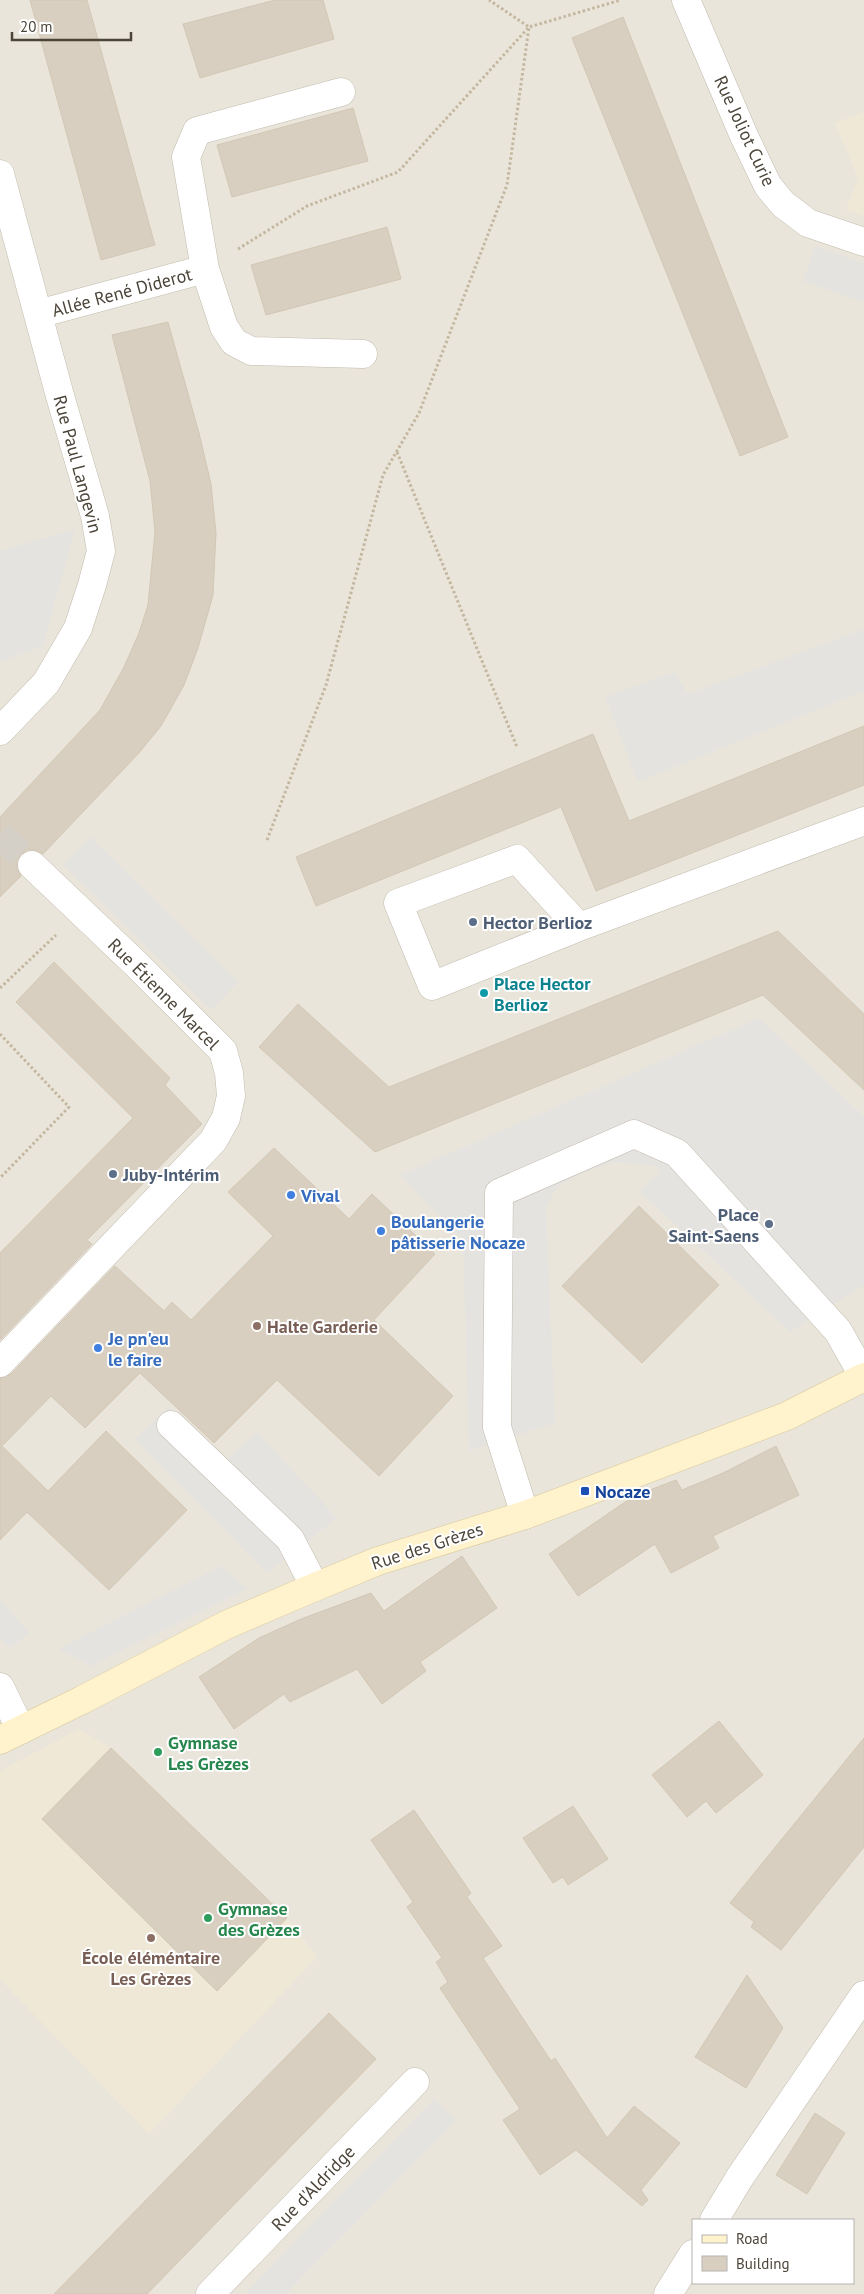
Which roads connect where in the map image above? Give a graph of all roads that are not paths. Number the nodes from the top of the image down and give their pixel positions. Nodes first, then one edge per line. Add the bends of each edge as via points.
1 (686, 0) edge
2 (341, 92) dead end
3 (0, 174) edge
4 (864, 242) edge
5 (205, 269) junction
6 (38, 314) junction
7 (363, 354) dead end
8 (0, 731) edge
9 (864, 821) edge
10 (32, 865) tunnel mouth
11 (579, 928) junction
12 (0, 1363) edge
13 (864, 1377) edge
14 (171, 1425) dead end
15 (525, 1514) junction
16 (315, 1586) junction
17 (0, 1686) edge
18 (11, 1735) edge
19 (864, 1995) edge
20 (415, 2082) dead end
21 (715, 2219) edge
22 (692, 2256) edge
23 (210, 2294) edge
24 (668, 2294) edge

1 - 4 street, Rue Joliot Curie via 768,186 783,204 808,223
2 - 5 street, Allée René Diderot via 197,131 186,157
3 - 6 street, Rue Paul Langevin
5 - 6 street, Allée René Diderot
5 - 7 street, Allée René Diderot via 224,327 234,342 252,351
6 - 8 street, Rue Paul Langevin via 95,516 101,551 78,628 46,683
9 - 11 street
10 - 12 street, Rue Étienne Marcel via 223,1051 231,1096 226,1118 213,1141
11 - 11 street via 517,859 398,903 432,986
13 - 15 street, Rue des Grèzes via 787,1416
13 - 15 street via 838,1331 676,1153 634,1134 499,1192 497,1427
14 - 16 street via 290,1538
15 - 16 street, Rue des Grèzes via 386,1559
16 - 18 street, Rue des Grèzes via 226,1625
17 - 18 street
19 - 21 street
20 - 23 street, Rue d'Aldridge
22 - 24 street

